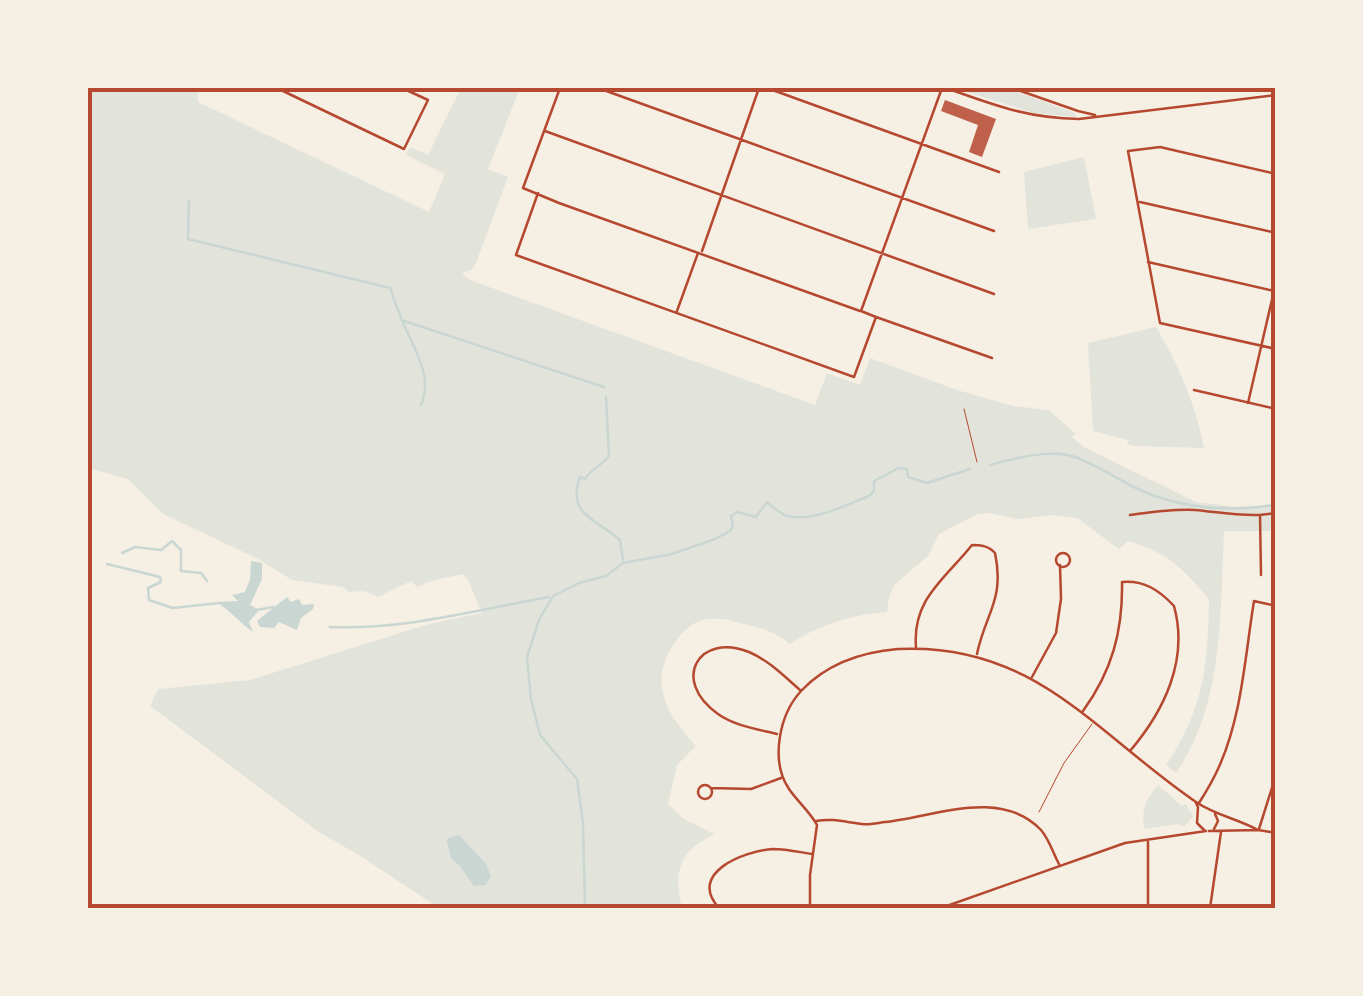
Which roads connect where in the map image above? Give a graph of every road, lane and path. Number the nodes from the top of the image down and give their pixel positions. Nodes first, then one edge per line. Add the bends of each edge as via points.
1 (402, 88) edge
2 (560, 88) edge
3 (598, 88) edge
4 (760, 88) edge
5 (766, 88) edge
6 (944, 88) edge
7 (1012, 88) edge
8 (284, 89) edge
9 (779, 90) edge
10 (1276, 95) edge
11 (1102, 116) junction
12 (545, 131) junction
13 (741, 139) junction
14 (922, 144) junction
15 (998, 172) dead end
16 (1276, 174) edge
17 (538, 193) junction
18 (722, 195) junction
19 (902, 198) junction
20 (1138, 202) junction
21 (994, 231) dead end
22 (1276, 233) edge
23 (700, 252) junction
24 (882, 253) junction
25 (1148, 262) junction
26 (1274, 291) edge
27 (994, 294) dead end
28 (861, 311) junction
29 (676, 312) junction
30 (876, 317) junction
31 (1261, 346) junction
32 (1276, 349) edge
33 (992, 358) dead end
34 (1194, 390) dead end
35 (1248, 403) junction
36 (964, 409) dead end
37 (1276, 409) edge
38 (978, 462) dead end
39 (1276, 513) edge
40 (1130, 515) dead end
41 (1260, 515) junction
42 (1060, 565) dead end
43 (1261, 576) dead end
44 (1276, 606) edge
45 (916, 648) junction
46 (976, 656) junction
47 (1031, 678) junction
48 (801, 691) junction
49 (1082, 712) junction
50 (1094, 722) junction
51 (780, 735) junction
52 (1130, 751) junction
53 (1276, 775) edge
54 (783, 777) junction
55 (711, 788) dead end
56 (1197, 803) junction
57 (1039, 812) dead end
58 (1213, 812) junction
59 (1199, 815) junction
60 (816, 822) junction
61 (1198, 823) junction
62 (1258, 830) junction
63 (1208, 831) junction
64 (1221, 832) junction
65 (1276, 833) edge
66 (1191, 834) junction
67 (1148, 840) junction
68 (812, 854) junction
69 (1059, 866) junction
70 (951, 907) edge
71 (718, 908) edge
72 (810, 908) edge
73 (941, 908) edge
74 (1148, 908) edge
75 (1210, 908) edge

1 - 8 street via 428,100 404,150
2 - 12 street
3 - 13 street
4 - 13 street
5 - 9 street
6 - 11 street via 1028,116
6 - 14 street
7 - 11 street
9 - 14 street
10 - 11 street
12 - 17 street via 522,188
12 - 18 street
13 - 18 street
13 - 19 street
14 - 15 street
14 - 19 street
16 - 20 street via 1160,148 1128,151
17 - 23 street
17 - 29 street via 516,255
18 - 23 street
18 - 24 street
19 - 21 street
19 - 24 street
20 - 22 street
20 - 25 street
23 - 28 street
23 - 29 street
24 - 27 street
24 - 28 street
25 - 26 street
25 - 31 street via 1160,323
26 - 31 street
28 - 30 street
29 - 30 street via 854,377
30 - 33 street
31 - 32 street
31 - 35 street
34 - 35 street
35 - 37 street
36 - 38 path
39 - 41 street
40 - 41 street
41 - 43 street
42 - 47 street via 1056,633
44 - 56 street via 1254,601 1230,733 1218,771
45 - 46 street
45 - 46 street via 928,596 978,545 996,553 998,573
45 - 48 street via 850,659
46 - 47 street
47 - 49 street
48 - 51 street
48 - 51 street via 743,650 712,650 694,666 695,689 713,710
49 - 50 street
49 - 52 street via 1107,674 1122,582 1144,583 1174,606 1177,654 1166,699
50 - 52 street
50 - 57 lane
51 - 54 street
52 - 56 street
53 - 62 street
54 - 55 street via 751,788
54 - 60 street
56 - 58 street
56 - 59 street
58 - 59 street
58 - 62 street
58 - 63 street via 1217,824
59 - 61 street
60 - 68 street
60 - 69 street via 865,824 941,810 1003,810 1040,828
61 - 63 street
61 - 66 street
62 - 64 street
62 - 65 street
63 - 64 street
63 - 66 street
64 - 75 street
66 - 67 street
67 - 69 street
67 - 74 street
68 - 71 street via 774,850 733,859 710,883
68 - 72 street
69 - 70 street
70 - 73 street

